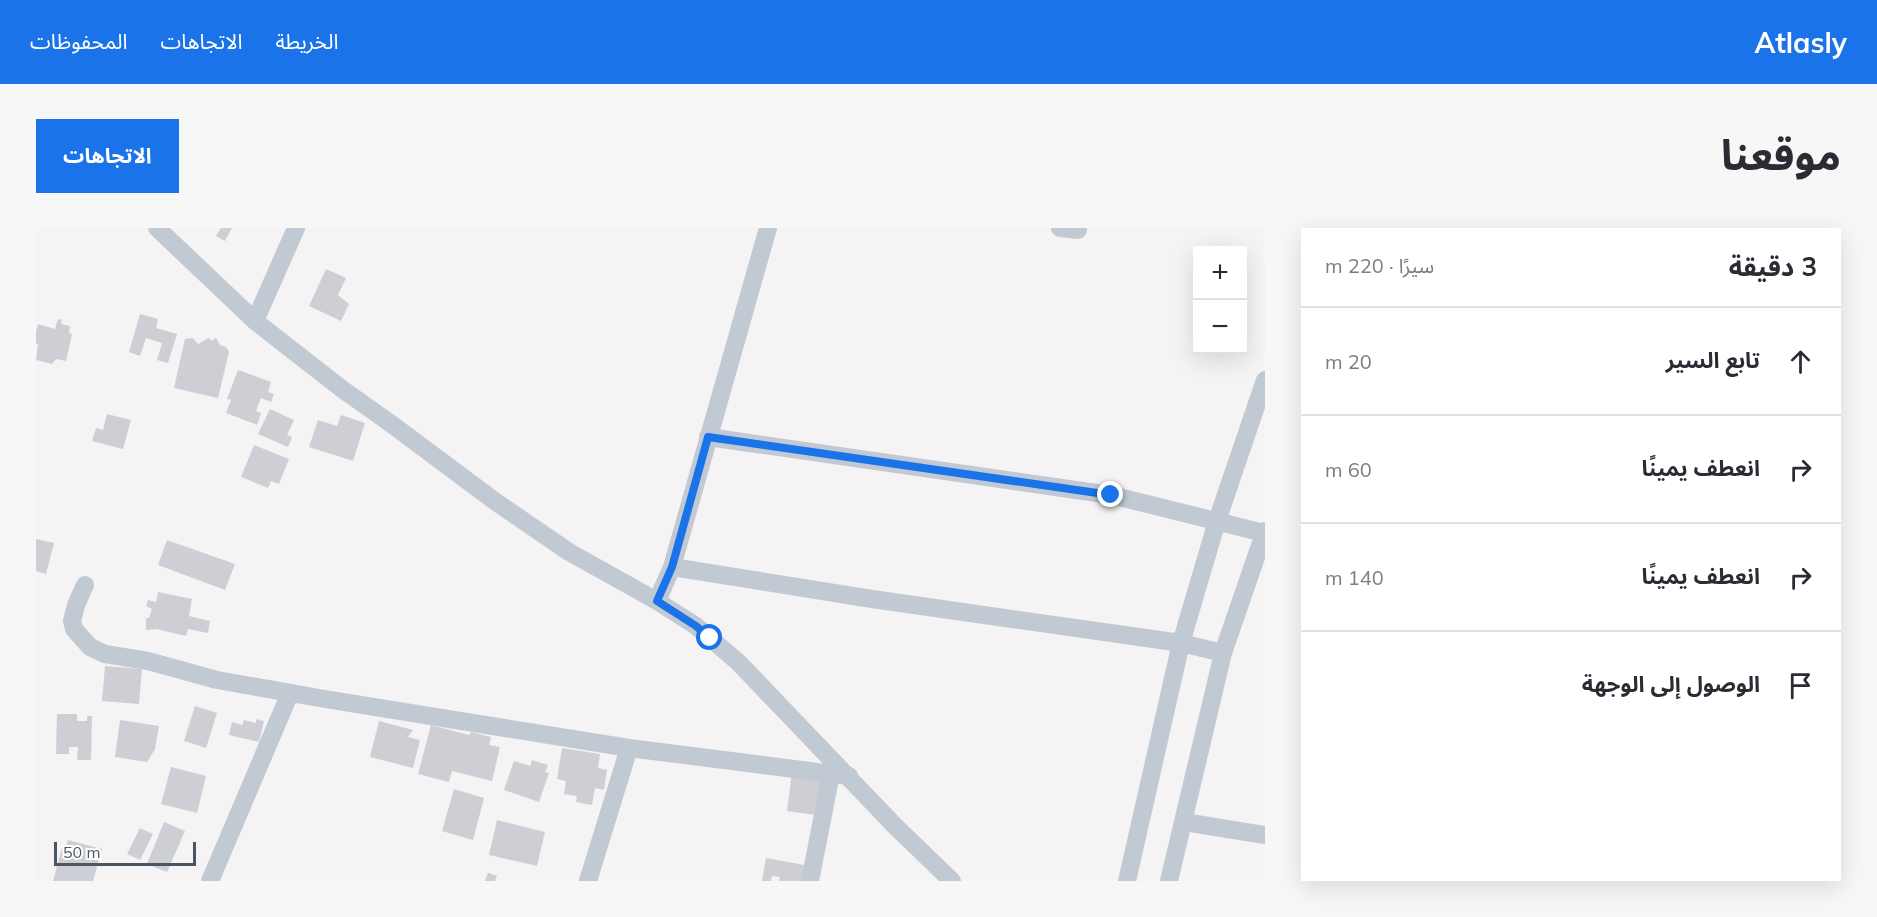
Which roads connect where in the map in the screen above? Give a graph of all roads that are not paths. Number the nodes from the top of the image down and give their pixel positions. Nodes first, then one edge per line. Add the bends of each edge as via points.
1 (157, 228) edge
2 (296, 228) edge
3 (768, 228) edge
4 (1060, 228) edge
5 (1078, 230) dead end
6 (255, 321) junction
7 (1265, 380) edge
8 (708, 437) junction
9 (1217, 521) junction
10 (1265, 532) edge
11 (672, 567) junction
12 (85, 585) dead end
13 (657, 601) junction
14 (1181, 643) junction
15 (1223, 653) junction
16 (290, 693) junction
17 (629, 748) junction
18 (840, 775) junction
19 (1184, 822) junction
20 (1265, 836) edge
21 (210, 881) edge
22 (588, 881) edge
23 (810, 881) edge
24 (952, 881) edge
25 (1127, 881) edge
26 (1169, 881) edge

1 - 6 street
2 - 6 street
3 - 8 street
4 - 5 street
6 - 13 street via 496,502 569,552
7 - 9 street
8 - 9 street via 1111,495
8 - 11 street
9 - 10 street
9 - 14 street
10 - 15 street
11 - 13 street
11 - 14 street
12 - 16 street via 72,621 78,636 90,647 105,654 217,680
13 - 18 street via 696,626 740,663
14 - 15 street
14 - 25 street
15 - 19 street
16 - 17 street
16 - 21 street
17 - 18 street
17 - 22 street
18 - 23 street
18 - 24 street
19 - 20 street
19 - 26 street

